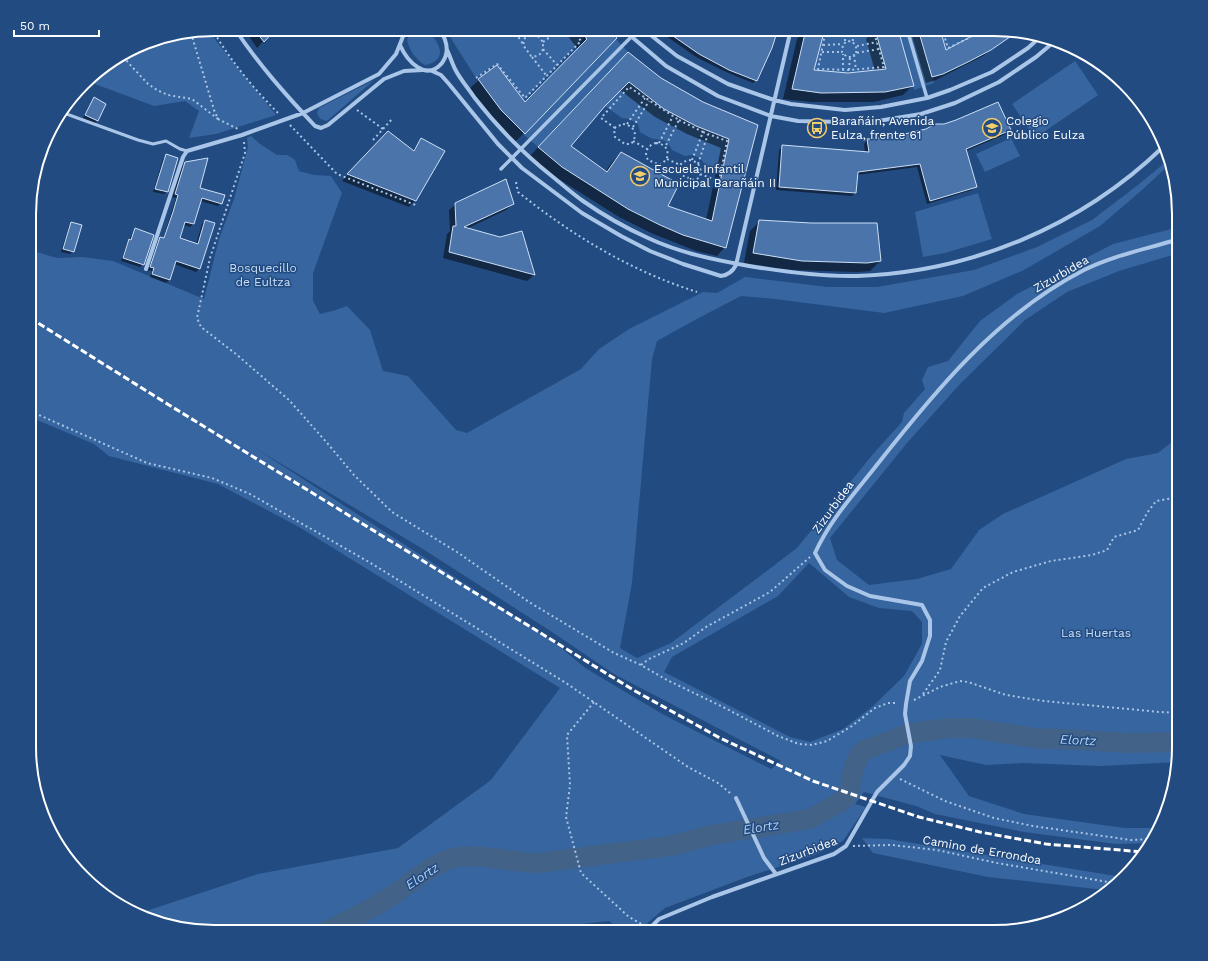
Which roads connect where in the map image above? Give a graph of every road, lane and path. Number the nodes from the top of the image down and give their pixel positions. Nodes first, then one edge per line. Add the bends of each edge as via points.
1 (217, 36) edge
2 (240, 36) edge
3 (403, 36) edge
4 (443, 36) edge
5 (517, 36) edge
6 (528, 36) edge
7 (538, 36) edge
8 (551, 36) edge
9 (577, 36) edge
10 (652, 36) edge
11 (790, 36) edge
12 (825, 36) edge
13 (844, 36) edge
14 (853, 36) edge
15 (875, 36) edge
16 (909, 36) edge
17 (944, 36) edge
18 (973, 36) edge
19 (632, 37) joint
20 (193, 38) edge
21 (970, 38) joint
22 (1036, 41) edge
23 (543, 42) junction
24 (853, 42) junction
25 (877, 42) junction
26 (844, 43) junction
27 (400, 45) junction
28 (523, 45) junction
29 (823, 45) junction
30 (1050, 45) edge
31 (857, 46) junction
32 (544, 49) junction
33 (879, 49) junction
34 (447, 50) junction
35 (822, 52) junction
36 (843, 53) junction
37 (855, 54) junction
38 (531, 56) junction
39 (850, 57) junction
40 (126, 60) edge
41 (557, 65) junction
42 (423, 70) junction
43 (842, 70) junction
44 (849, 70) junction
45 (856, 70) junction
46 (432, 71) junction
47 (546, 76) junction
48 (476, 78) dead end
49 (644, 98) junction
50 (927, 98) junction
51 (774, 100) junction
52 (649, 101) junction
53 (352, 106) junction
54 (303, 113) junction
55 (67, 114) edge
56 (672, 116) junction
57 (771, 116) junction
58 (393, 118) dead end
59 (218, 119) junction
60 (285, 120) junction
61 (679, 120) junction
62 (626, 124) junction
63 (615, 128) junction
64 (633, 128) junction
65 (383, 129) junction
66 (240, 130) dead end
67 (703, 132) junction
68 (708, 134) junction
69 (372, 140) dead end
70 (634, 141) junction
71 (244, 142) dead end
72 (659, 143) junction
73 (665, 147) junction
74 (520, 149) junction
75 (647, 149) junction
76 (1160, 150) edge
77 (187, 151) junction
78 (511, 158) junction
79 (667, 159) junction
80 (692, 160) junction
81 (698, 164) junction
82 (680, 165) junction
83 (501, 169) dead end
84 (700, 174) junction
85 (516, 182) dead end
86 (418, 206) dead end
87 (1172, 241) edge
88 (736, 265) junction
89 (146, 269) dead end
90 (697, 292) dead end
91 (36, 414) edge
92 (1172, 498) edge
93 (815, 553) junction
94 (641, 665) junction
95 (923, 695) junction
96 (594, 702) junction
97 (906, 704) junction
98 (1172, 713) edge
99 (893, 775) junction
100 (736, 798) joint
101 (1146, 839) edge
102 (846, 846) junction
103 (776, 874) junction
104 (1109, 882) edge
105 (642, 925) edge
106 (654, 925) edge

1 - 60 path via 243,73
2 - 54 street via 286,96
3 - 27 street
4 - 34 street
5 - 28 path
6 - 28 path
7 - 23 path
8 - 23 path
9 - 41 path via 581,41
10 - 51 street via 677,56 722,80
11 - 51 street
12 - 29 path
13 - 26 path
14 - 24 path
15 - 25 path
16 - 50 street
17 - 21 path via 948,48
18 - 21 path
19 - 57 street via 666,66 718,96
19 - 74 street
20 - 59 path
22 - 50 street via 992,72
23 - 32 path
24 - 26 path
24 - 31 path
25 - 31 path
25 - 33 path
26 - 29 path
26 - 36 path
27 - 42 street via 410,62
27 - 54 street via 380,74
28 - 38 path
29 - 35 path
30 - 57 street via 999,82 955,103 922,114 884,120 843,122
31 - 37 path
32 - 38 path via 540,55
32 - 41 path
33 - 37 path
33 - 45 path via 884,67
34 - 46 street via 438,68
34 - 74 street via 455,70 465,85
35 - 36 path
35 - 43 path via 818,69
36 - 39 path
36 - 43 path
37 - 39 path
37 - 45 path
38 - 47 path
39 - 44 path
40 - 59 path via 157,90 168,95 192,99
41 - 47 path
42 - 46 street
42 - 53 street via 404,71 388,77
43 - 44 path
44 - 45 path
46 - 78 street via 449,84
47 - 48 path via 524,98 497,64
49 - 52 path
49 - 62 path
49 - 63 path via 629,87 601,118
50 - 51 street via 881,107 845,110 801,106
51 - 57 street
52 - 56 path
52 - 64 path
53 - 54 street via 321,128 315,126
53 - 65 path
54 - 60 street
55 - 77 lane via 138,140 153,144 166,142
56 - 61 path
56 - 72 path
57 - 88 street
58 - 65 path
59 - 66 path
60 - 77 street
60 - 86 path via 337,174
61 - 67 path
61 - 73 path
62 - 63 path via 620,124
62 - 64 path
63 - 70 path via 615,137 625,144
64 - 70 path
65 - 69 path
67 - 68 path
67 - 80 path
68 - 81 path
68 - 84 path via 727,141 719,181
70 - 75 path
71 - 94 path via 243,158 210,258 197,318 201,327 289,400 354,474 392,512 457,552 529,602 614,654
72 - 73 path
72 - 75 path via 652,144
73 - 79 path
74 - 78 street
74 - 88 street via 583,201 616,222 649,239 688,254
75 - 79 path via 648,160 660,165
76 - 88 street via 1136,173 1089,206 1062,221 1030,237 947,265 856,276 822,275
77 - 89 street
78 - 83 street
78 - 88 street via 582,213 650,251 721,276 726,276
79 - 82 path
80 - 81 path
80 - 82 path
81 - 84 path
82 - 84 path via 678,169 681,175 694,180 699,178
85 - 90 path via 518,192 582,239 650,275
87 - 93 street, Zizurbidea via 1109,259 1084,270 1045,293 1009,319 959,367 887,452 831,523
91 - 96 path via 147,462 212,478 250,494 369,562
92 - 95 path via 1156,501 1138,530 1114,538 1107,550 1092,555 1051,561 1013,572 983,588 960,616 946,642 940,670
93 - 94 path via 770,592 706,627 684,644 648,659
93 - 97 street, Zizurbidea via 826,570 847,586 870,596 922,605 930,620 930,636 922,661 910,681
94 - 97 path via 778,736 799,744 812,745 827,741 875,708 888,703
95 - 97 path
95 - 98 path via 960,680 1006,695 1044,701
96 - 100 path via 688,767 718,783
96 - 105 path via 567,735 570,785 567,825 580,873
97 - 99 street, Zizurbidea via 910,756
99 - 101 path via 945,801 994,818 1130,840
99 - 102 street, Zizurbidea via 878,792
100 - 103 street, Zizurbidea via 764,858
102 - 103 street, Zizurbidea via 834,854
102 - 104 path, Camino de Errondoa via 892,845 937,850
103 - 106 street, Zizurbidea via 659,919

